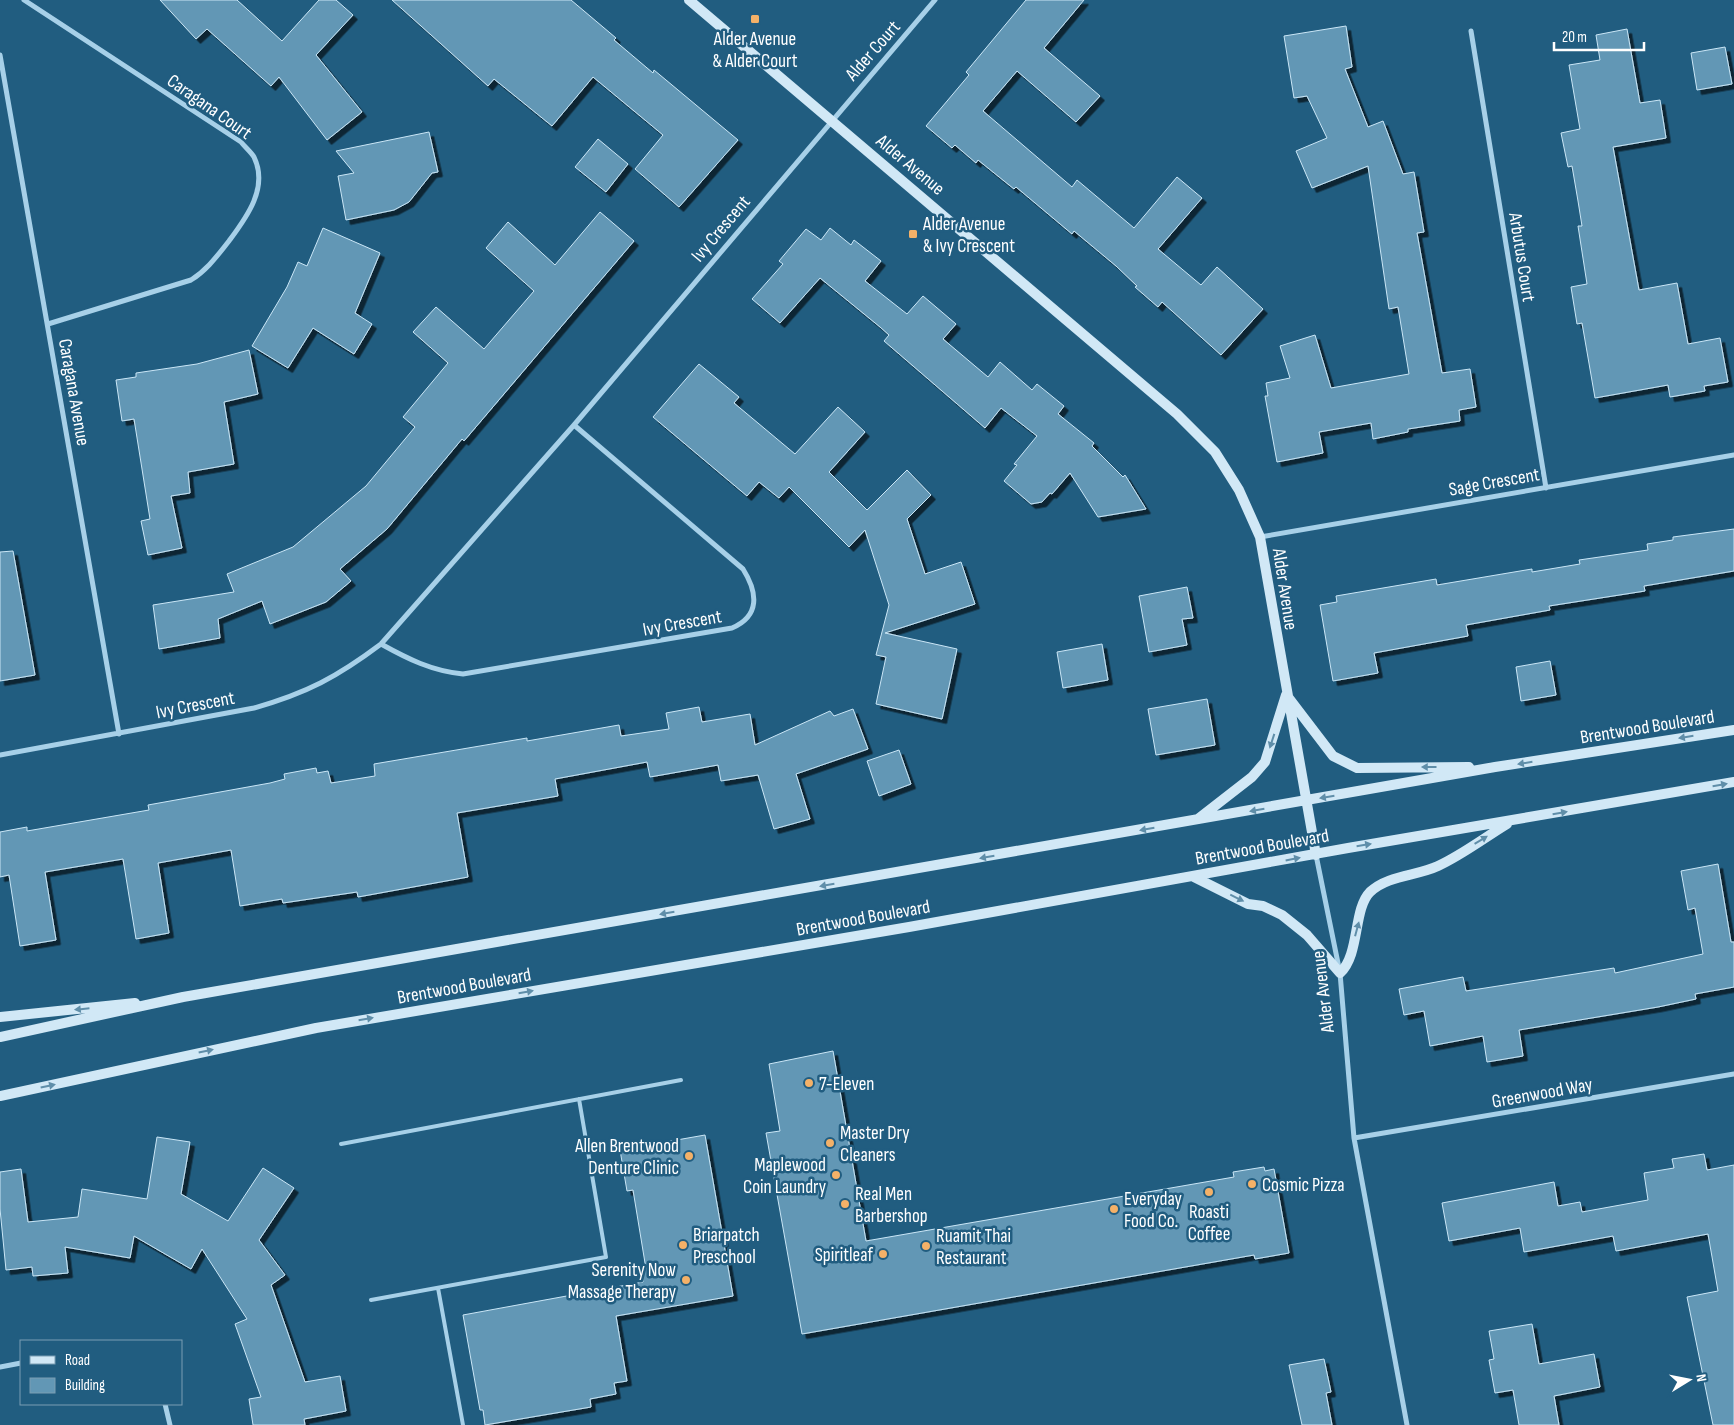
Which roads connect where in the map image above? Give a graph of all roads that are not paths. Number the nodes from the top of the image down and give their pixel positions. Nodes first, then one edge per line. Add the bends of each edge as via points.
1 (24, 0) edge
2 (688, 0) edge
3 (935, 0) edge
4 (1471, 31) dead end
5 (0, 54) edge
6 (832, 120) junction
7 (48, 324) junction
8 (574, 425) junction
9 (1734, 455) edge
10 (1546, 488) junction
11 (1260, 537) junction
12 (381, 644) junction
13 (1286, 694) junction
14 (1734, 730) edge
15 (119, 734) junction
16 (0, 755) edge
17 (1495, 768) junction
18 (1734, 782) edge
19 (1305, 801) junction
20 (1196, 821) junction
21 (1512, 821) junction
22 (1316, 855) junction
23 (1194, 877) junction
24 (1340, 973) junction
25 (183, 997) junction
26 (0, 1018) edge
27 (0, 1037) edge
28 (1734, 1074) edge
29 (681, 1080) dead end
30 (0, 1096) edge
31 (579, 1099) junction
32 (1354, 1138) junction
33 (341, 1144) dead end
34 (438, 1288) junction
35 (371, 1300) dead end
36 (20, 1363) edge
37 (0, 1367) edge
38 (165, 1405) edge
39 (170, 1425) edge
40 (463, 1425) edge
41 (1407, 1425) edge

1 - 7 street, Caragana Court via 241,142 254,157 258,178 256,198 249,215 203,272 191,280
2 - 6 main road, Alder Avenue
3 - 6 street, Alder Court
4 - 10 street, Arbutus Court
5 - 7 street, Caragana Avenue
6 - 8 street, Ivy Crescent
6 - 11 main road, Alder Avenue via 1177,414 1215,452 1239,490
7 - 15 street, Caragana Avenue
8 - 12 street, Ivy Crescent
8 - 12 street, Ivy Crescent via 743,569 752,583 754,600 753,611 744,623 732,628 463,674 441,672
9 - 10 street, Sage Crescent
10 - 11 street, Sage Crescent
11 - 13 main road, Alder Avenue
12 - 15 street, Ivy Crescent via 345,671 284,699 254,708
17 -> 13 main road via 1357,768 1333,756
13 - 19 main road, Alder Avenue
13 -> 20 main road via 1265,762 1252,777
14 -> 17 main road, Brentwood Boulevard
15 - 16 street, Ivy Crescent
17 -> 19 main road, Brentwood Boulevard
21 -> 18 main road, Brentwood Boulevard
19 -> 20 main road, Brentwood Boulevard
19 - 22 main road, Alder Avenue
20 -> 25 main road, Brentwood Boulevard
22 -> 21 main road, Brentwood Boulevard
24 -> 21 main road via 1348,966 1362,908 1370,892 1393,880 1438,866
23 -> 22 main road, Brentwood Boulevard
22 - 24 street, Alder Avenue
23 -> 24 main road via 1248,904 1263,906 1282,915 1307,935
30 -> 23 main road, Brentwood Boulevard via 316,1028
24 - 32 street, Alder Avenue
25 -> 26 main road
25 - 27 main road, Brentwood Boulevard
28 - 32 street, Greenwood Way
29 - 31 lane
31 - 33 lane
31 - 34 lane via 606,1257
32 - 41 street, Alder Avenue
34 - 35 lane
34 - 40 lane
36 - 37 street
38 - 39 street

